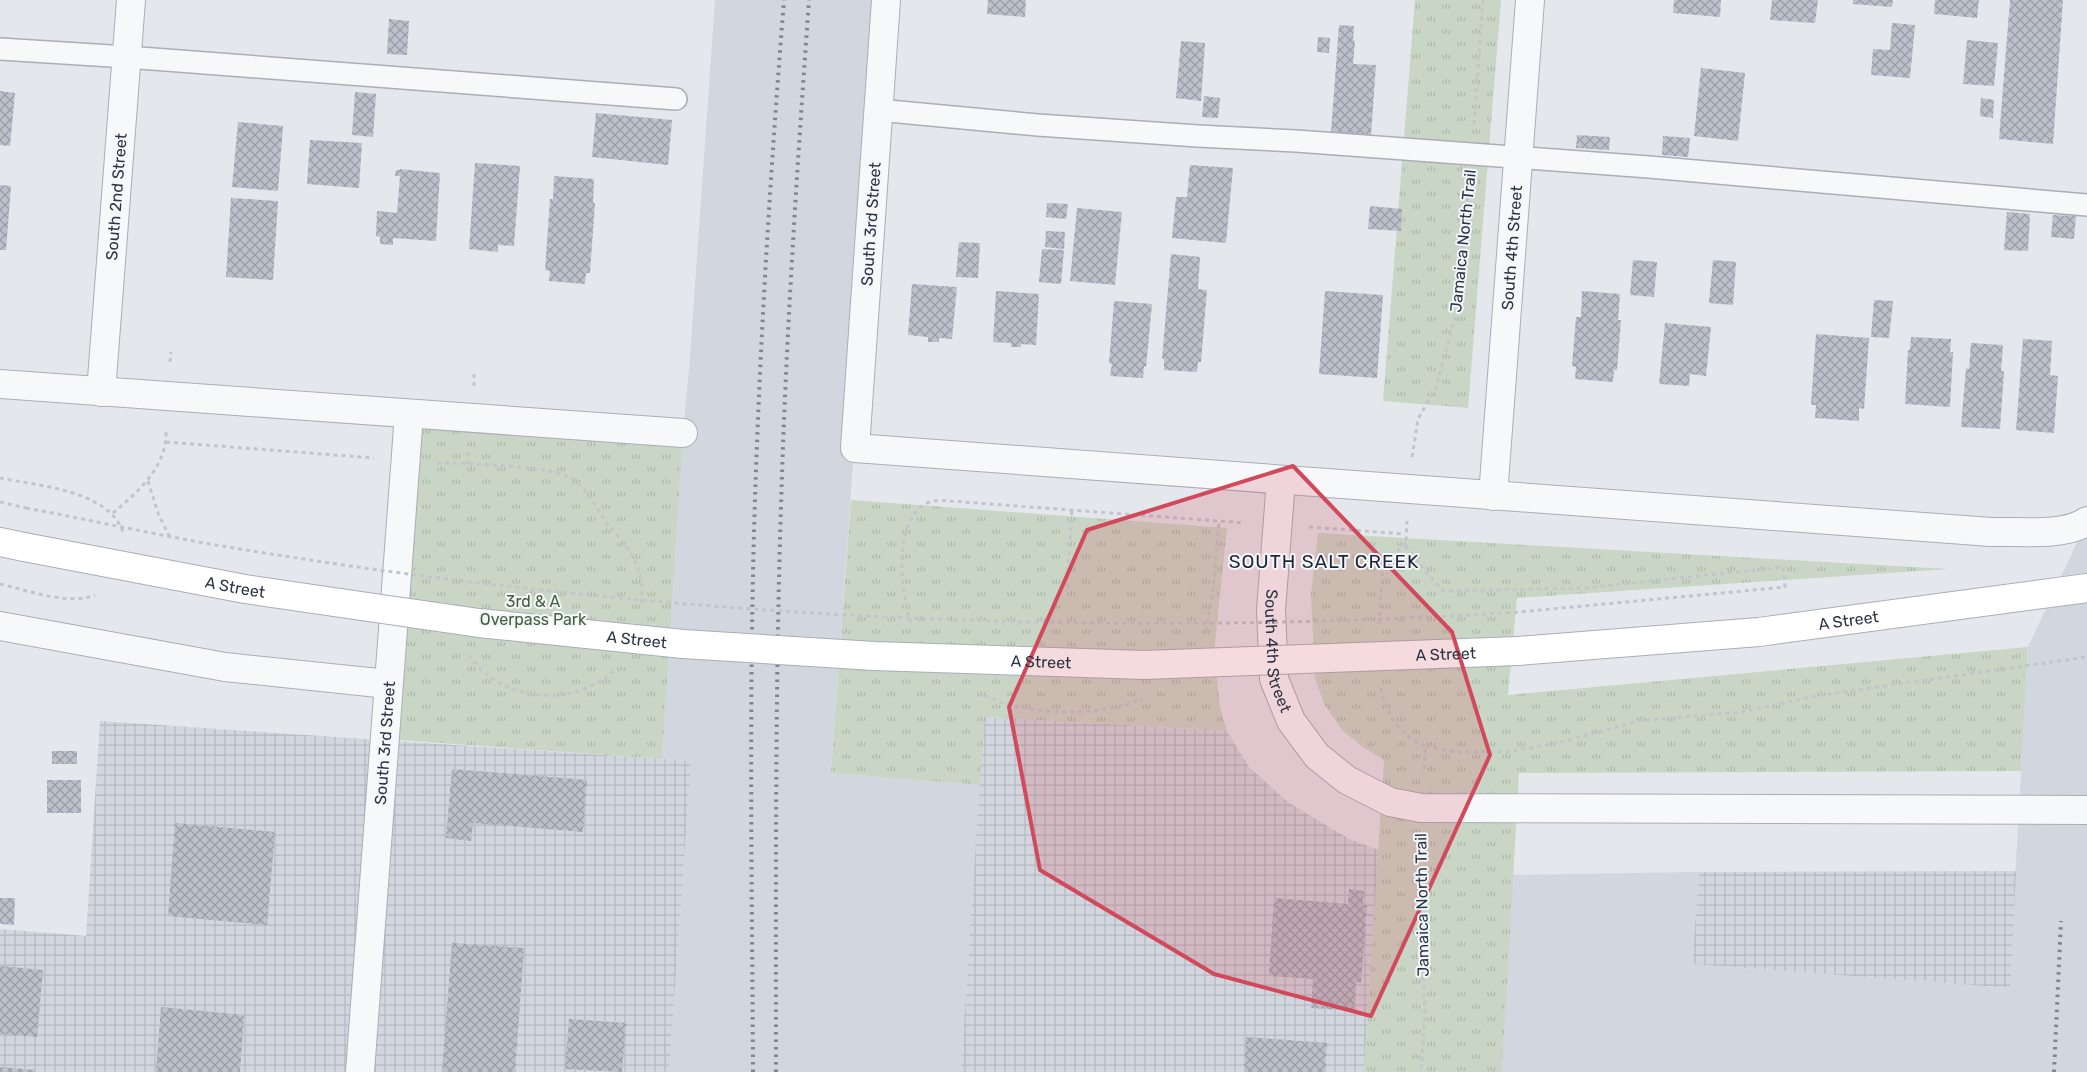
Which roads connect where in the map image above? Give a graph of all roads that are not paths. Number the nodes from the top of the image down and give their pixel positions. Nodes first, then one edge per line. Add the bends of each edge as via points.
1 (131, 0) edge
2 (886, 0) edge
3 (1530, 0) edge
4 (0, 49) edge
5 (127, 57) junction
6 (676, 99) dead end
7 (878, 110) junction
8 (1518, 157) junction
9 (2087, 205) edge
10 (0, 384) edge
11 (101, 392) junction
12 (409, 414) junction
13 (683, 433) dead end
14 (1281, 480) junction
15 (1492, 496) junction
16 (2086, 522) edge
17 (12, 545) edge
18 (2087, 588) edge
19 (0, 626) edge
20 (388, 684) junction
21 (2087, 810) edge
22 (360, 1072) edge

1 - 5 street, South 2nd Street
2 - 7 street, South 3rd Street
3 - 8 street, South 4th Street
4 - 5 lane
5 - 6 lane
5 - 11 street, South 2nd Street
7 - 8 lane via 1038,125
7 - 14 street, South 3rd Street via 855,448
8 - 9 lane
8 - 15 street, South 4th Street
10 - 11 street
11 - 12 street
12 - 13 street
12 - 20 street, South 3rd Street
14 - 15 street
14 - 21 street, South 4th Street via 1271,610 1274,679 1291,721 1317,756 1347,780 1390,802 1421,808
15 - 16 street via 1991,532 2057,531
17 - 18 main road, A Street, bridge via 245,588 479,623 684,644 874,656 1144,665 1518,651 1759,632
19 - 20 street via 225,667
20 - 22 street, South 3rd Street

